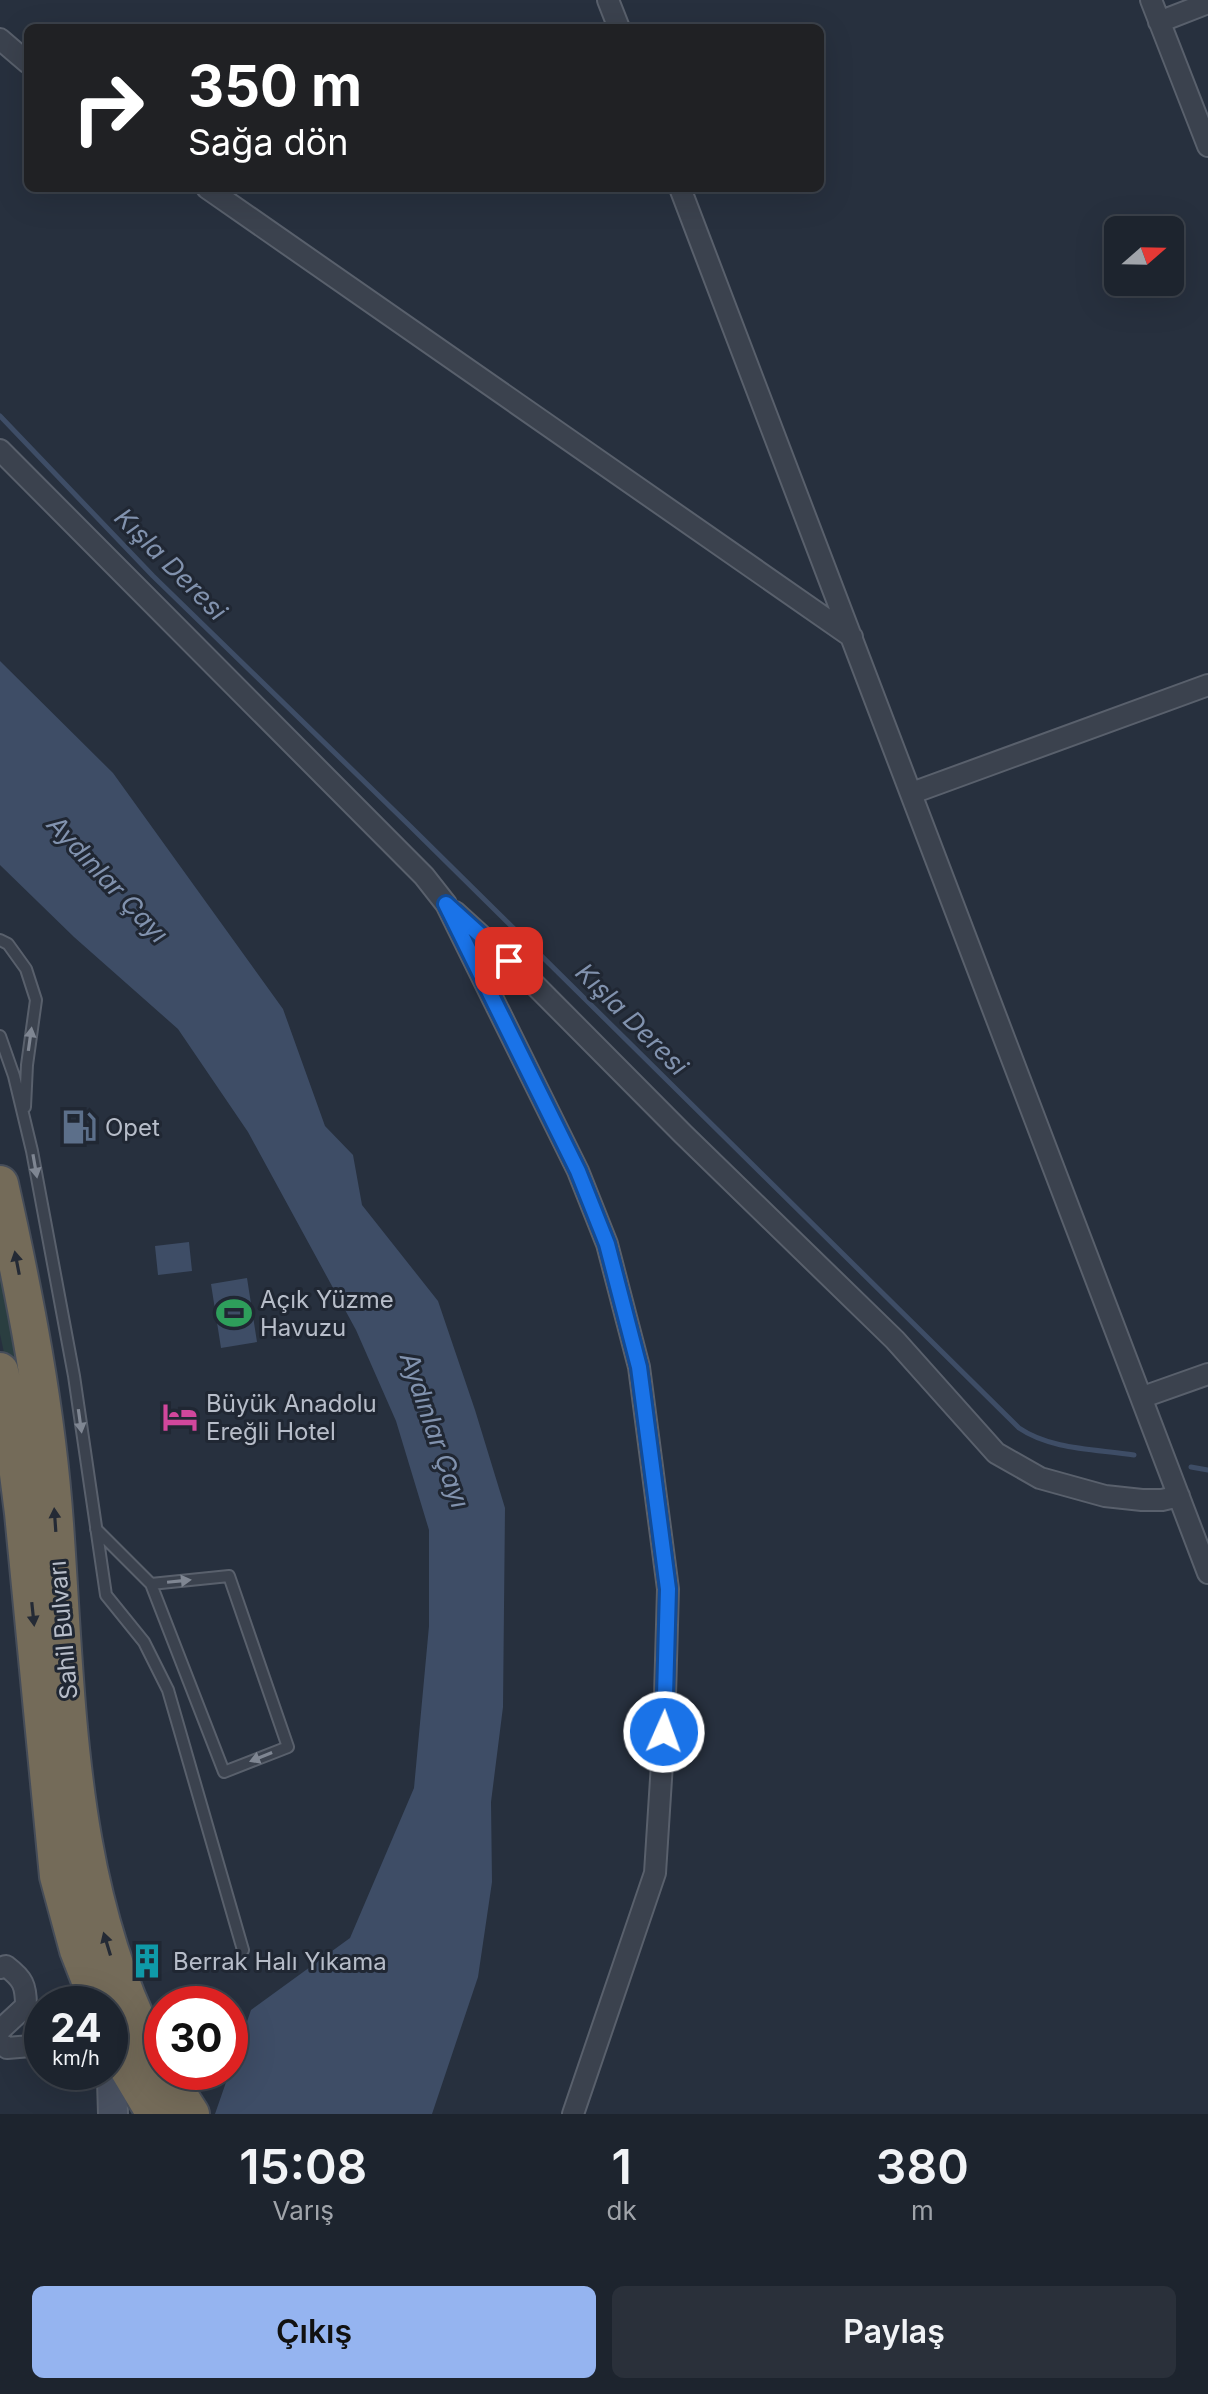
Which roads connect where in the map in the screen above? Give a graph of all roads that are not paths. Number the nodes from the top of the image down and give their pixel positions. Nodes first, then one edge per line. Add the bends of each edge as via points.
1 (608, 0) edge
2 (1151, 0) edge
3 (1208, 3) edge
4 (1159, 22) junction
5 (617, 24) edge
6 (0, 39) edge
7 (24, 60) edge
8 (1208, 146) edge
9 (213, 192) edge
10 (682, 192) edge
11 (0, 450) edge
12 (852, 637) junction
13 (1208, 685) edge
14 (912, 793) junction
15 (446, 904) junction
16 (0, 940) edge
17 (0, 1036) edge
18 (25, 1117) junction
19 (0, 1184) edge
20 (0, 1371) edge
21 (1208, 1374) edge
22 (1143, 1397) junction
23 (1179, 1496) junction
24 (11, 1504) edge
25 (96, 1529) junction
26 (1208, 1573) edge
27 (151, 1584) junction
28 (243, 1950) dead end
29 (2, 1965) edge
30 (92, 1986) edge
31 (0, 2030) edge
32 (0, 2043) edge
33 (24, 2047) edge
34 (144, 2048) edge
35 (128, 2057) edge
36 (144, 2072) edge
37 (112, 2090) edge
38 (164, 2090) edge
39 (113, 2114) edge
40 (191, 2114) edge
41 (573, 2114) edge

1 - 5 street
2 - 4 street
3 - 4 street
4 - 8 street
6 - 7 street
9 - 12 street
10 - 12 street
11 - 15 street
12 - 14 street
13 - 14 street
14 - 22 street
15 - 23 street via 895,1340 996,1453 1040,1478 1105,1496
15 - 41 street via 578,1171 607,1244 639,1367 668,1589 655,1873
18 -> 16 lane via 36,1000 26,969
17 - 18 lane
18 -> 25 lane via 74,1376
34 -> 19 highway, Sahil Bulvarı via 106,1942 83,1846 46,1434
20 - 24 highway, Sahil Bulvarı via 12,1427
21 - 22 street
22 - 23 street
23 - 26 street
24 -> 30 highway, Sahil Bulvarı via 58,1876
25 - 27 lane
25 - 28 lane via 106,1595 144,1642 168,1690
27 -> 27 lane via 229,1576 288,1747 224,1772
29 - 31 street via 22,1978 26,2006
32 - 33 street
35 - 36 highway
37 - 39 street
38 - 40 highway

